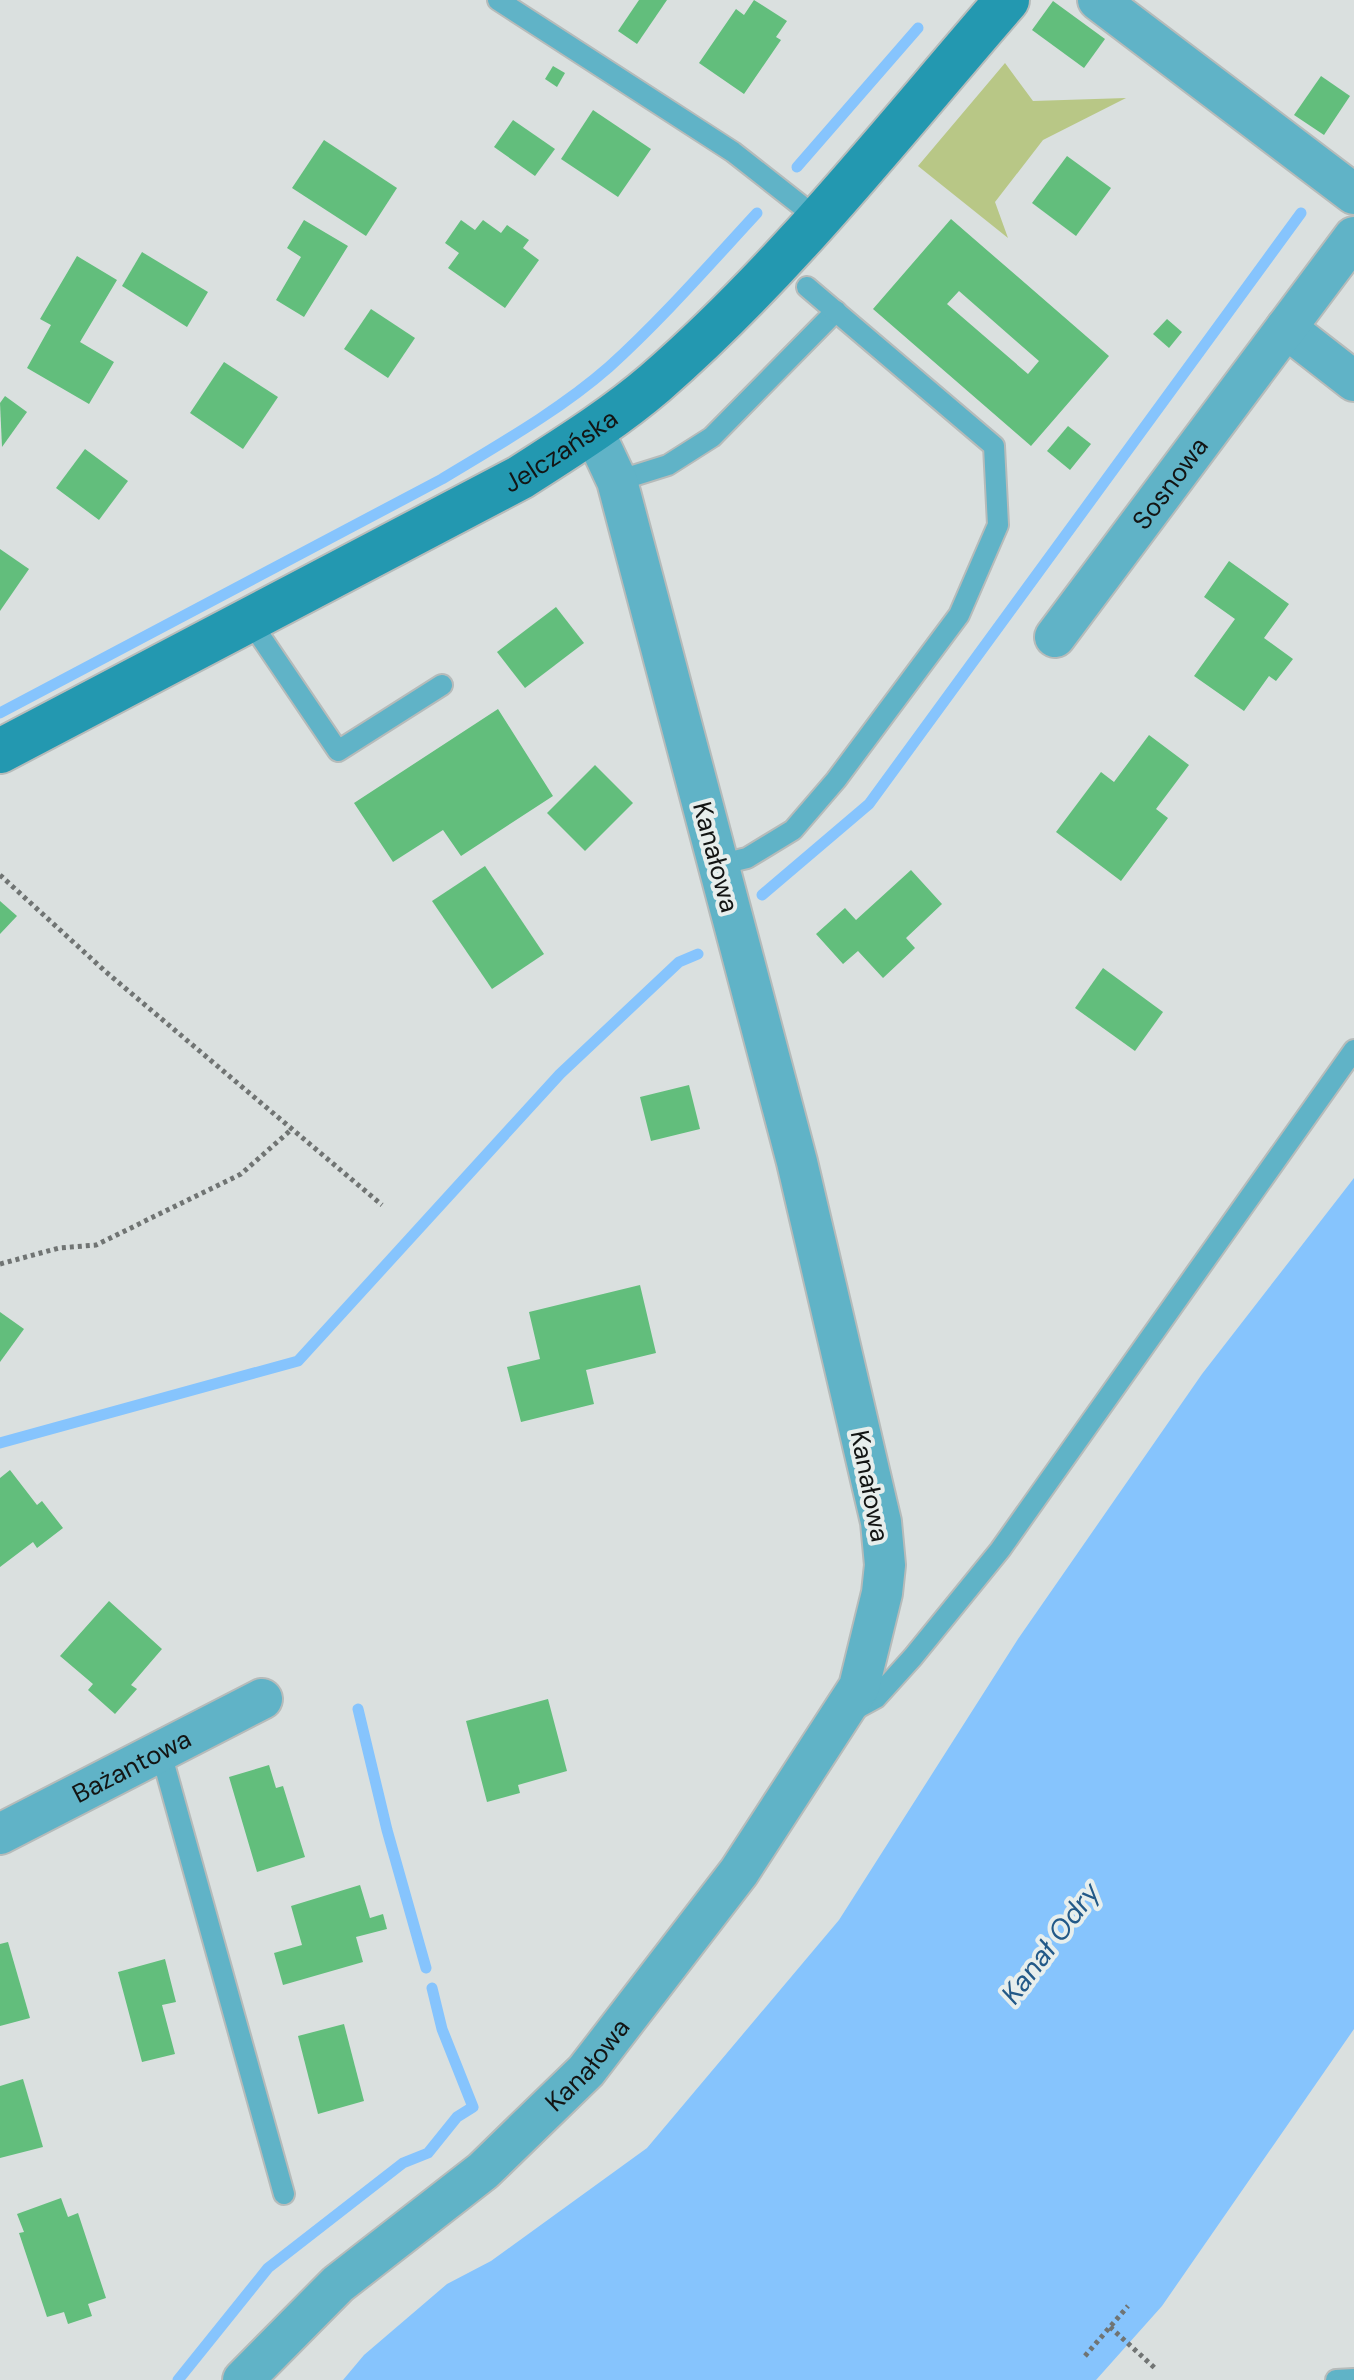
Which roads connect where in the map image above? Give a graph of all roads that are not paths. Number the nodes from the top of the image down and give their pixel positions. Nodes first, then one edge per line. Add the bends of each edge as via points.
1 (498, 0) edge
2 (1007, 0) edge
3 (1098, 0) edge
4 (1354, 194) edge
5 (817, 218) junction
6 (1354, 237) edge
7 (807, 287) dead end
8 (836, 311) junction
9 (1286, 328) junction
10 (1354, 381) edge
11 (593, 430) junction
12 (617, 481) junction
13 (250, 621) junction
14 (1055, 637) dead end
15 (442, 685) dead end
16 (0, 751) edge
17 (718, 865) junction
18 (1354, 1050) edge
19 (262, 1699) dead end
20 (842, 1717) junction
21 (161, 1753) junction
22 (0, 1834) edge
23 (284, 2194) dead end
24 (1354, 2379) edge
25 (243, 2380) edge
26 (1336, 2380) edge

1 - 5 lane via 733,152
2 - 5 main road, Jelczańska
3 - 4 street
5 - 11 main road, Jelczańska via 654,384
6 - 9 street, Sosnowa
7 - 8 lane
8 - 12 lane via 712,437 668,465
8 - 17 lane via 994,446 998,525 959,615 836,780 793,830 747,858
9 - 10 street
9 - 14 street, Sosnowa
11 - 12 street, Kanałowa
11 - 13 main road, Jelczańska via 521,477
12 - 17 street, Kanałowa
13 - 15 lane via 338,751
13 - 16 main road, Jelczańska
17 - 20 street, Kanałowa via 797,1162 881,1522 885,1565 875,1630 859,1687
18 - 20 lane via 1000,1550 876,1698
19 - 21 street, Bażantowa
20 - 25 street, Kanałowa via 739,1872 586,2071 483,2171 338,2284
21 - 22 street, Bażantowa
21 - 23 lane
24 - 26 lane

